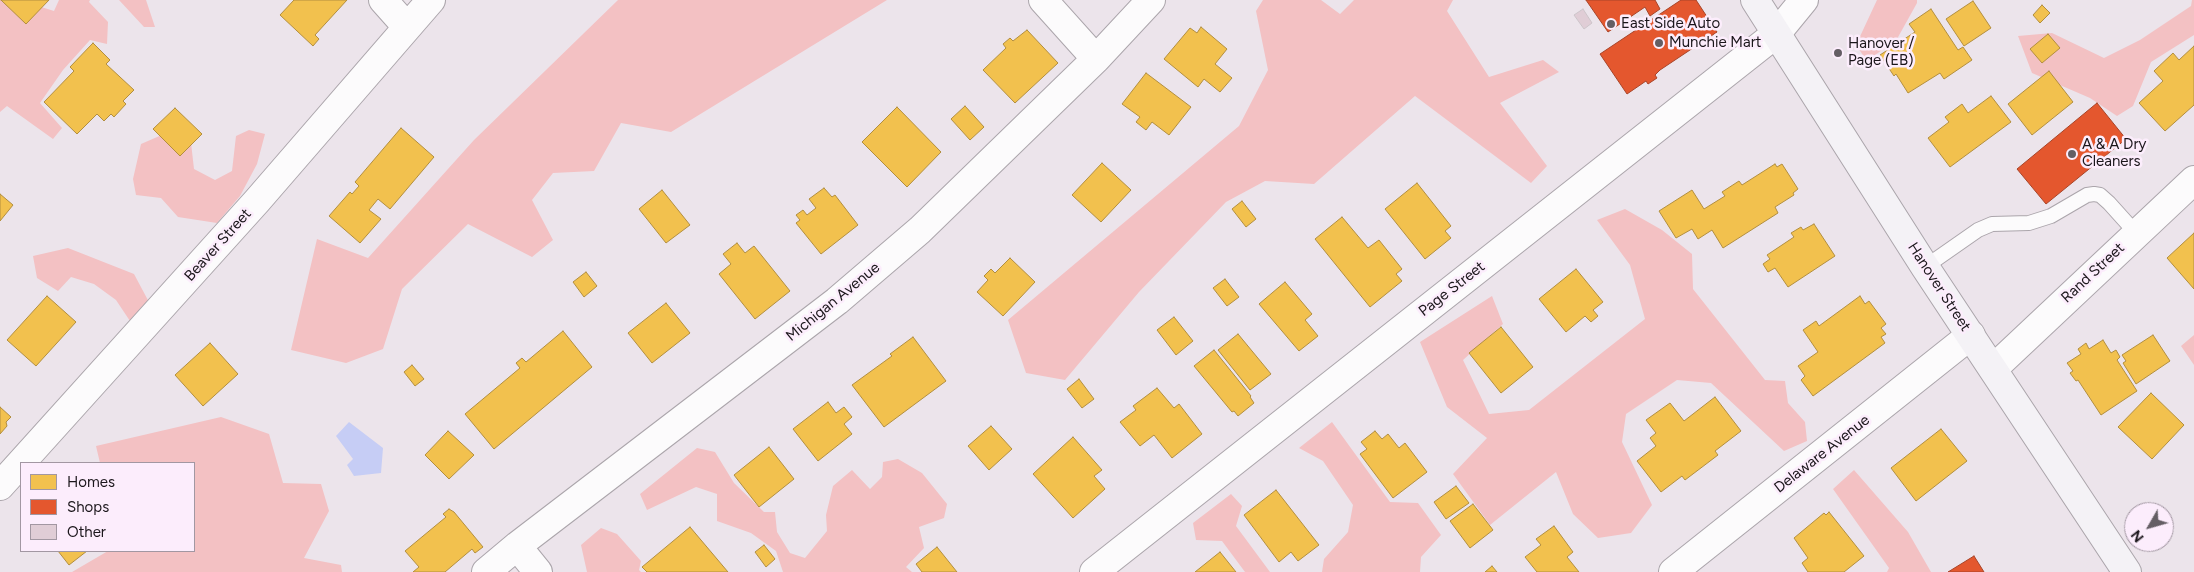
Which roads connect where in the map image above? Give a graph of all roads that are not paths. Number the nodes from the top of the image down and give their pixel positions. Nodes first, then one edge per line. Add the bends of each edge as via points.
1 (383, 0) edge
2 (431, 0) edge
3 (1043, 0) edge
4 (1151, 0) edge
5 (1756, 0) edge
6 (1804, 0) edge
7 (407, 27) junction
8 (1777, 33) junction
9 (1096, 60) junction
10 (2194, 180) edge
11 (2136, 232) junction
12 (1925, 267) junction
13 (1971, 335) junction
14 (1994, 368) junction
15 (22, 462) edge
16 (20, 464) edge
17 (0, 486) edge
18 (516, 546) junction
19 (486, 572) edge
20 (538, 572) edge
21 (1094, 572) edge
22 (1673, 572) edge
23 (2127, 572) edge

1 - 7 street
2 - 7 street, Beaver Street
3 - 9 street
4 - 9 street, Michigan Avenue
5 - 8 main road, Hanover Street
6 - 8 street, Page Street
7 - 15 street, Beaver Street via 258,201
8 - 12 main road, Hanover Street
8 - 21 street, Page Street
9 - 18 street, Michigan Avenue via 920,230 837,301
10 - 11 street, Rand Street
11 - 12 lane via 2100,195 2087,195 2051,216 2030,223 1992,224 1978,230
11 - 14 street, Rand Street
12 - 13 main road, Hanover Street
13 - 14 main road, Hanover Street
13 - 22 street, Delaware Avenue
14 - 23 main road, Hanover Street
16 - 17 street, Beaver Street
18 - 19 street, Michigan Avenue
18 - 20 street

